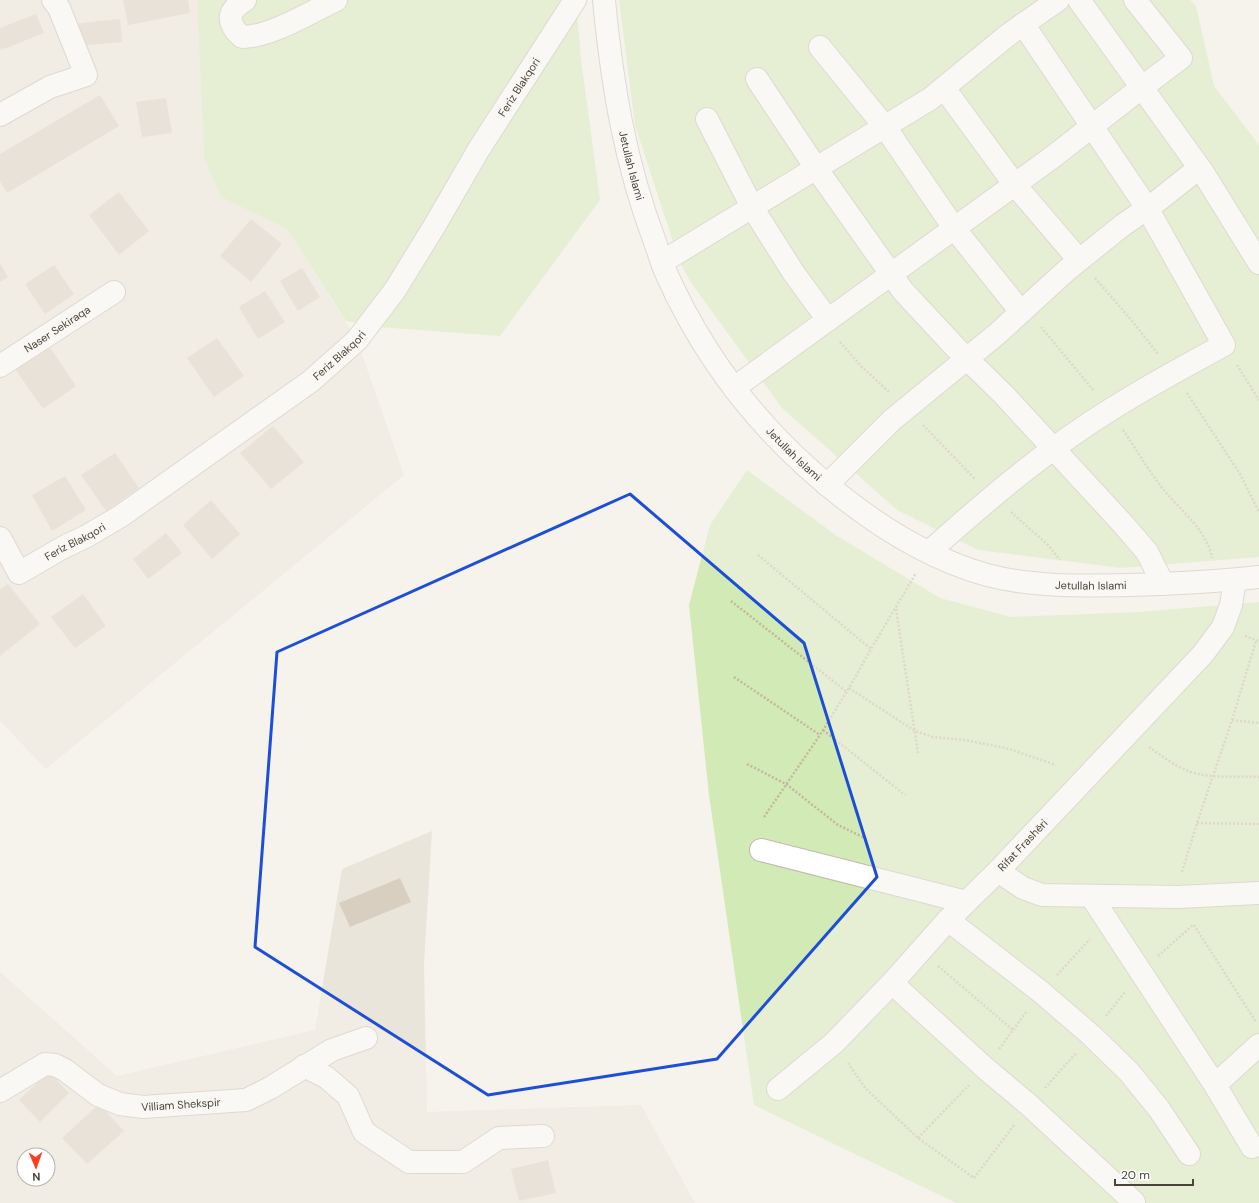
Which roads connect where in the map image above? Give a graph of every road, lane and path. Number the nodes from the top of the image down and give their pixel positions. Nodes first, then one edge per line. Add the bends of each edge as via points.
1 (245, 0) edge
2 (336, 0) edge
3 (575, 0) edge
4 (604, 0) edge
5 (1058, 0) edge
6 (1079, 0) edge
7 (1135, 0) edge
8 (56, 4) edge
9 (1023, 24) junction
10 (820, 47) dead end
11 (757, 79) dead end
12 (944, 88) junction
13 (1141, 88) junction
14 (0, 115) edge
15 (707, 119) dead end
16 (1093, 126) junction
17 (885, 127) junction
18 (816, 168) junction
19 (1199, 168) junction
20 (1015, 185) junction
21 (752, 207) junction
22 (1147, 208) junction
23 (954, 228) junction
24 (1079, 260) junction
25 (662, 262) junction
26 (1259, 263) edge
27 (891, 274) junction
28 (114, 292) dead end
29 (1023, 310) junction
30 (828, 320) junction
31 (1224, 345) junction
32 (967, 359) junction
33 (0, 366) edge
34 (734, 388) junction
35 (1259, 400) edge
36 (906, 408) junction
37 (1110, 411) junction
38 (1054, 448) junction
39 (827, 485) junction
40 (992, 496) junction
41 (0, 538) edge
42 (929, 552) junction
43 (758, 555) dead end
44 (1259, 577) edge
45 (1225, 580) junction
46 (1163, 584) junction
47 (1080, 586) junction
48 (731, 601) dead end
49 (896, 609) junction
50 (1256, 641) dead end
51 (871, 649) junction
52 (734, 677) dead end
53 (849, 688) junction
54 (847, 692) junction
55 (1232, 720) junction
56 (1259, 724) edge
57 (823, 730) junction
58 (915, 731) junction
59 (1128, 733) junction
60 (820, 735) junction
61 (918, 753) dead end
62 (747, 764) dead end
63 (1056, 765) dead end
64 (1213, 776) junction
65 (1259, 776) edge
66 (786, 784) junction
67 (905, 795) dead end
68 (764, 817) dead end
69 (1197, 823) junction
70 (1259, 824) edge
71 (869, 840) dead end
72 (761, 850) dead end
73 (998, 871) junction
74 (1259, 893) edge
75 (1091, 896) junction
76 (1178, 897) junction
77 (966, 902) junction
78 (1107, 919) junction
79 (948, 920) junction
80 (920, 950) junction
81 (892, 983) junction
82 (1041, 992) junction
83 (1259, 1027) edge
84 (1013, 1030) junction
85 (366, 1038) dead end
86 (1259, 1045) edge
87 (304, 1066) junction
88 (985, 1068) junction
89 (1215, 1086) junction
90 (778, 1089) dead end
91 (0, 1091) edge
92 (542, 1136) dead end
93 (918, 1138) dead end
94 (1252, 1147) dead end
95 (1189, 1154) dead end
96 (1134, 1202) edge

1 - 2 street via 235,6 231,14 231,23 242,37 253,37 270,31
3 - 41 street, Feriz Blakqori via 479,149 395,290 357,340 311,382 121,516 87,536 19,573
4 - 25 street, Jetullah Islami via 618,111 629,161 646,220
5 - 9 street
6 - 13 street
7 - 13 street via 1182,58
8 - 14 street via 86,75 50,87
9 - 12 street
9 - 16 street
10 - 17 street
11 - 18 street
12 - 17 street
12 - 20 street
13 - 16 street
13 - 19 street
15 - 21 street
16 - 20 street
16 - 22 street
17 - 18 street
17 - 23 street
18 - 21 street
18 - 27 street
19 - 22 street
19 - 26 street
20 - 23 street
20 - 24 street
21 - 25 street
21 - 30 street via 793,272
22 - 24 street
22 - 31 street
23 - 27 street
23 - 29 street
24 - 29 street
25 - 34 street, Jetullah Islami via 692,323
27 - 30 street
27 - 32 street via 903,291
28 - 33 street, Naser Sekiraqa
29 - 32 street
29 - 37 path
30 - 34 street
30 - 36 path via 842,345 862,368
31 - 35 path
31 - 37 street
32 - 36 street
32 - 38 street
34 - 39 street, Jetullah Islami via 790,452
36 - 39 street
36 - 40 path
37 - 38 street
37 - 45 path via 1163,488 1198,527
38 - 40 street
38 - 46 street via 1148,552
39 - 42 street, Jetullah Islami via 896,536
40 - 42 street
40 - 47 path via 1048,545
42 - 47 street, Jetullah Islami via 957,566 1018,582
42 - 49 path
43 - 51 path
44 - 45 street, Jetullah Islami
45 - 46 street, Jetullah Islami
45 - 59 street, Rifat Frashëri via 1231,605 1223,626 1203,654
46 - 47 street, Jetullah Islami
48 - 54 path
49 - 51 path
49 - 58 path
50 - 55 path
51 - 53 path
52 - 60 path
53 - 54 path
53 - 58 path
54 - 57 path
55 - 56 path
55 - 64 path
57 - 60 path
57 - 67 path
58 - 61 path
58 - 63 path via 933,737 1006,748
59 - 64 path via 1170,762 1191,772
59 - 73 street, Rifat Frashëri
60 - 66 path
62 - 66 path
64 - 65 path
64 - 69 path
66 - 68 path
66 - 71 path via 838,825
69 - 70 path
69 - 76 path via 1183,867
72 - 77 street
73 - 75 street via 1022,888 1042,895
73 - 77 street, Rifat Frashëri
74 - 76 street
75 - 76 street
75 - 78 street
76 - 83 path
77 - 79 street, Rifat Frashëri
78 - 82 path
78 - 89 street
79 - 80 street, Rifat Frashëri
79 - 82 street
80 - 81 street, Rifat Frashëri
80 - 84 path
81 - 88 street
81 - 90 street, Rifat Frashëri via 834,1043
82 - 84 path
82 - 95 street via 1129,1072 1159,1109
84 - 88 path
85 - 87 street, Villiam Shekspir via 332,1050
86 - 89 street
87 - 91 street, Villiam Shekspir via 246,1100 142,1107 120,1104 98,1094 60,1067 45,1064
87 - 92 street via 326,1078 348,1096 364,1132 409,1162 463,1162 499,1138
88 - 93 path
88 - 96 street
89 - 94 street

